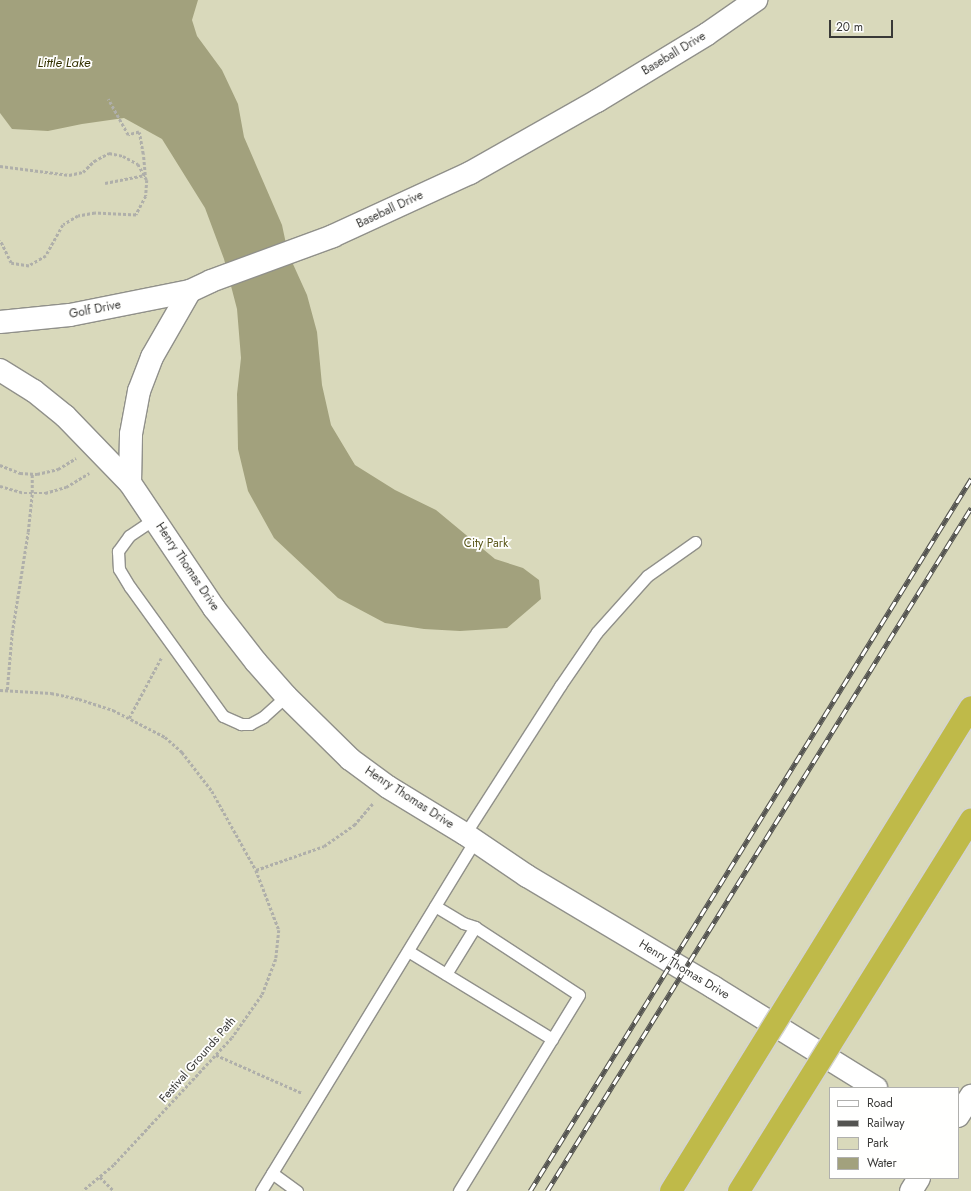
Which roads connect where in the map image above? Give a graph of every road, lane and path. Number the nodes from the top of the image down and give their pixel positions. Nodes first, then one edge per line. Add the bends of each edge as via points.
1 (756, 0) edge
2 (108, 99) dead end
3 (0, 166) edge
4 (144, 175) junction
5 (105, 183) dead end
6 (0, 240) edge
7 (190, 291) junction
8 (0, 322) edge
9 (0, 370) edge
10 (100, 451) junction
11 (0, 464) edge
12 (32, 474) junction
13 (130, 483) junction
14 (0, 486) edge
15 (32, 493) junction
16 (154, 519) junction
17 (695, 542) dead end
18 (170, 642) junction
19 (0, 690) edge
20 (7, 690) junction
21 (286, 696) junction
22 (971, 707) edge
23 (129, 718) junction
24 (388, 787) junction
25 (971, 820) edge
26 (470, 837) junction
27 (256, 870) junction
28 (435, 906) junction
29 (475, 927) junction
30 (408, 951) junction
31 (446, 974) junction
32 (552, 1039) junction
33 (216, 1056) junction
34 (874, 1087) edge
35 (971, 1096) edge
36 (317, 1100) junction
37 (959, 1114) edge
38 (272, 1173) junction
39 (100, 1177) junction
40 (919, 1179) edge
41 (83, 1191) edge
42 (114, 1191) edge
43 (261, 1191) edge
44 (297, 1191) edge
45 (460, 1191) edge
46 (671, 1191) edge
47 (739, 1191) edge
48 (911, 1191) edge

1 - 7 street, Baseball Drive via 597,101 470,173 333,236 210,281
2 - 4 path via 128,135 139,132
3 - 4 path via 69,175 83,172 94,161 109,153 123,156 138,164
4 - 5 path
4 - 6 path via 147,180 146,196 136,215 95,213 78,216 63,225 46,256 29,266 11,263
7 - 8 street, Golf Drive via 70,315
7 - 13 street via 152,357 139,391 131,434
9 - 10 street, Henry Thomas Drive via 34,391 65,416
10 - 12 path via 53,471
10 - 13 street, Henry Thomas Drive
10 - 15 path via 79,480 52,491
11 - 12 path via 15,471
12 - 15 path
13 - 16 street, Henry Thomas Drive
14 - 15 path via 17,492
15 - 20 path via 12,633
16 - 18 lane via 129,536 118,551 119,569
16 - 21 street, Henry Thomas Drive via 214,608
17 - 26 lane via 647,576 597,632 560,686
18 - 21 lane via 223,716 240,724 250,724 263,717
18 - 23 path
19 - 20 path, Festival Grounds Path
20 - 23 path, Festival Grounds Path via 51,693 79,699
21 - 24 street, Henry Thomas Drive via 350,759
22 - 46 highway, bridge
23 - 27 path, Festival Grounds Path via 165,737 182,752 212,791
24 - 26 street, Henry Thomas Drive
24 - 27 path via 354,825 324,846
25 - 47 highway, bridge
26 - 28 lane
26 - 34 street, Henry Thomas Drive via 528,876
27 - 33 path, Festival Grounds Path via 279,930 276,959 262,994 232,1038
28 - 29 lane via 463,923
28 - 30 lane
29 - 31 lane
29 - 32 lane via 579,995
30 - 31 lane
30 - 36 lane
31 - 32 lane
32 - 45 lane
33 - 36 path
33 - 39 path, Festival Grounds Path
35 - 37 street
36 - 38 lane
38 - 43 lane
38 - 44 lane
39 - 41 path, Festival Grounds Path
39 - 42 path
40 - 48 street

